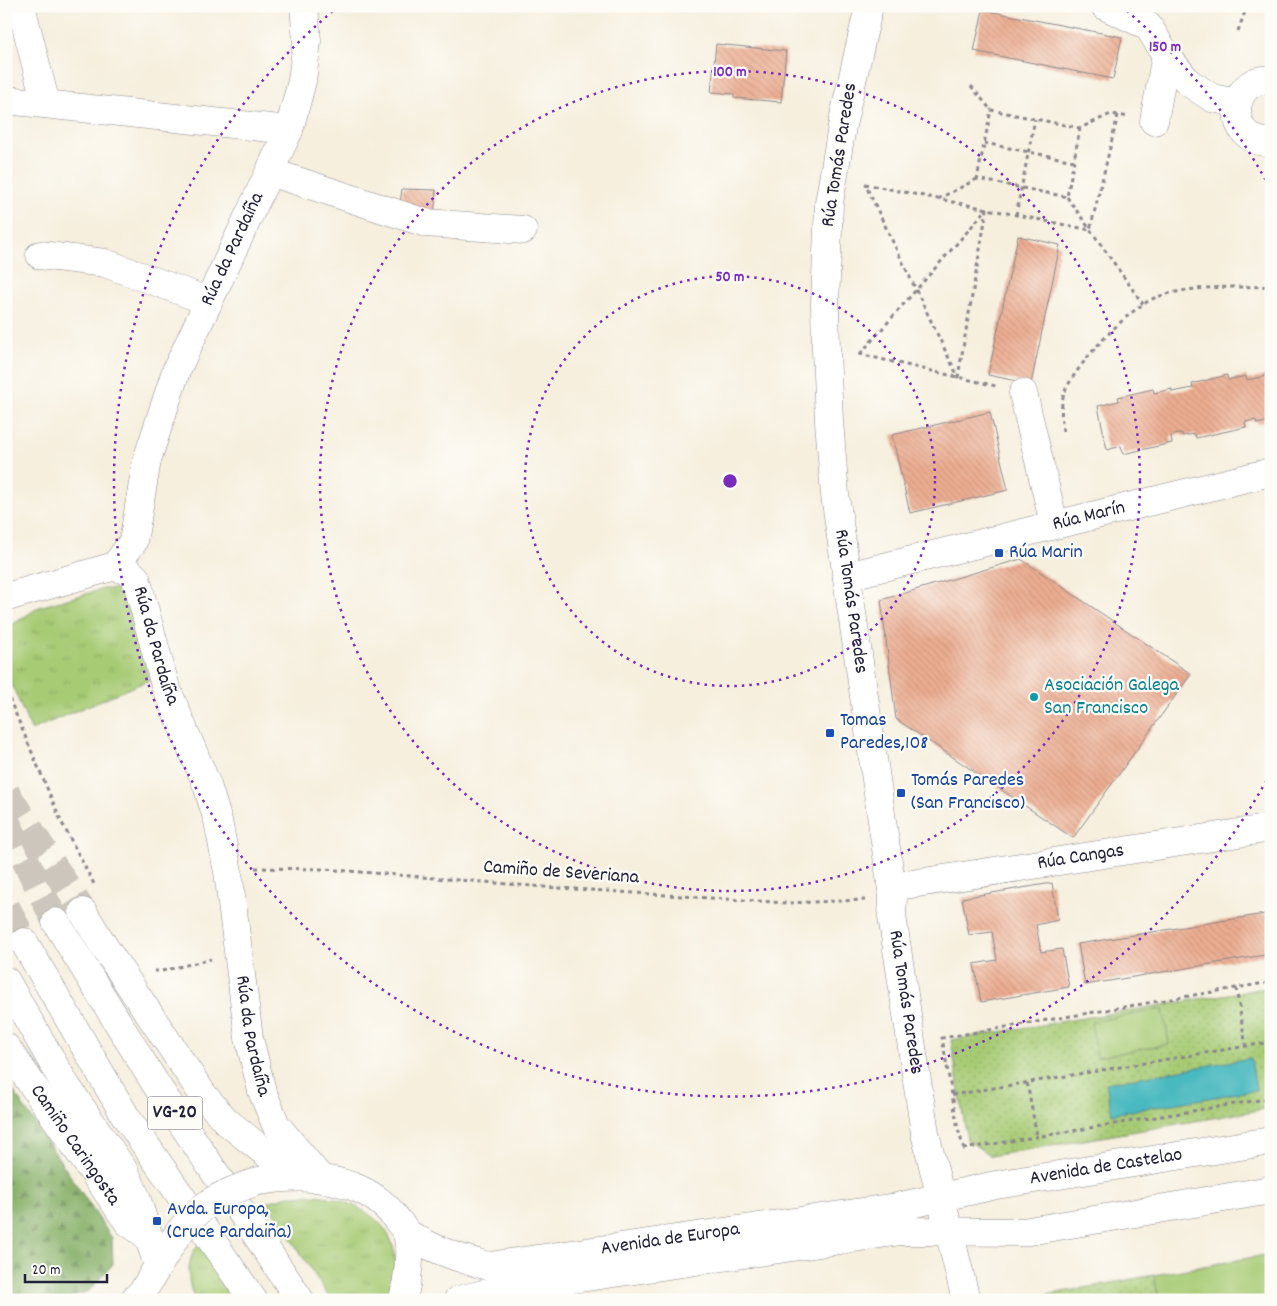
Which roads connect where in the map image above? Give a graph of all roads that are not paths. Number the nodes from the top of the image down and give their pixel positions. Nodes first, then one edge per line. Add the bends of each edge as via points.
1 (20, 6) edge
2 (304, 6) edge
3 (869, 6) edge
4 (1104, 6) edge
5 (1166, 55) junction
6 (1271, 80) edge
7 (6, 100) edge
8 (1237, 103) junction
9 (46, 104) junction
10 (1154, 121) road end
11 (288, 130) junction
12 (1271, 142) edge
13 (270, 172) junction
14 (523, 230) dead end
15 (40, 255) dead end
16 (208, 301) junction
17 (1023, 393) road end
18 (1269, 484) edge
19 (1054, 524) junction
20 (115, 566) junction
21 (847, 576) junction
22 (6, 595) edge
23 (1271, 828) edge
24 (892, 892) junction
25 (83, 912) tunnel mouth
26 (56, 922) tunnel mouth
27 (24, 942) tunnel mouth
28 (6, 981) edge
29 (6, 1047) edge
30 (1271, 1140) edge
31 (307, 1177) junction
32 (1271, 1190) edge
33 (940, 1196) junction
34 (948, 1232) junction
35 (407, 1233) junction
36 (162, 1238) junction
37 (158, 1266) junction
38 (134, 1300) edge
39 (162, 1300) edge
40 (253, 1300) edge
41 (300, 1300) edge
42 (403, 1300) edge
43 (458, 1300) edge
44 (966, 1300) edge

1 - 9 main road
2 - 11 main road, Rúa da Pardaíña via 307,42 302,81
3 - 21 main road, Rúa Tomás Paredes via 843,121 829,204 825,294 835,495
4 - 5 main road via 1148,26
5 - 8 main road via 1188,82 1212,98
5 - 10 main road
6 - 8 main road via 1248,86
7 - 9 main road
8 - 12 main road via 1239,123 1245,132 1253,139
9 - 11 main road
11 - 13 main road, Rúa da Pardaíña
13 - 14 main road via 426,224
13 - 16 main road, Rúa da Pardaíña
15 - 16 main road via 105,263
16 - 20 main road, Rúa da Pardaíña via 176,371 147,460 133,542
17 - 19 main road
18 - 19 main road, Rúa Marín
19 - 21 main road, Rúa Marín
20 - 22 main road
20 - 31 main road, Rúa da Pardaíña via 136,578 165,685 218,821 228,872 249,1038 262,1091 276,1124
21 - 24 main road, Rúa Tomás Paredes
23 - 24 main road, Rúa Cangas
24 - 33 main road, Rúa Tomás Paredes via 892,916 925,1133
25 - 31 main road via 204,1096 226,1121
26 - 41 main road, VG-20 via 155,1083
27 - 40 main road, VG-20 via 126,1117
28 - 36 main road via 65,1084 125,1172 136,1197
29 - 36 main road, Camiño Caringosta via 128,1222
30 - 33 main road, Avenida de Castelao
31 - 35 main road via 360,1188 386,1205
31 - 36 main road, bridge via 259,1181 234,1189 210,1201
32 - 34 main road via 1023,1232
33 - 34 main road, Rúa Tomás Paredes
33 - 35 main road, Avenida de Europa via 897,1207 489,1266 457,1258
34 - 43 main road, Avenida de Europa via 885,1234 505,1289
34 - 44 main road, Rúa Tomás Paredes
35 - 42 main road via 409,1273
36 - 37 main road
37 - 38 main road
37 - 39 main road

